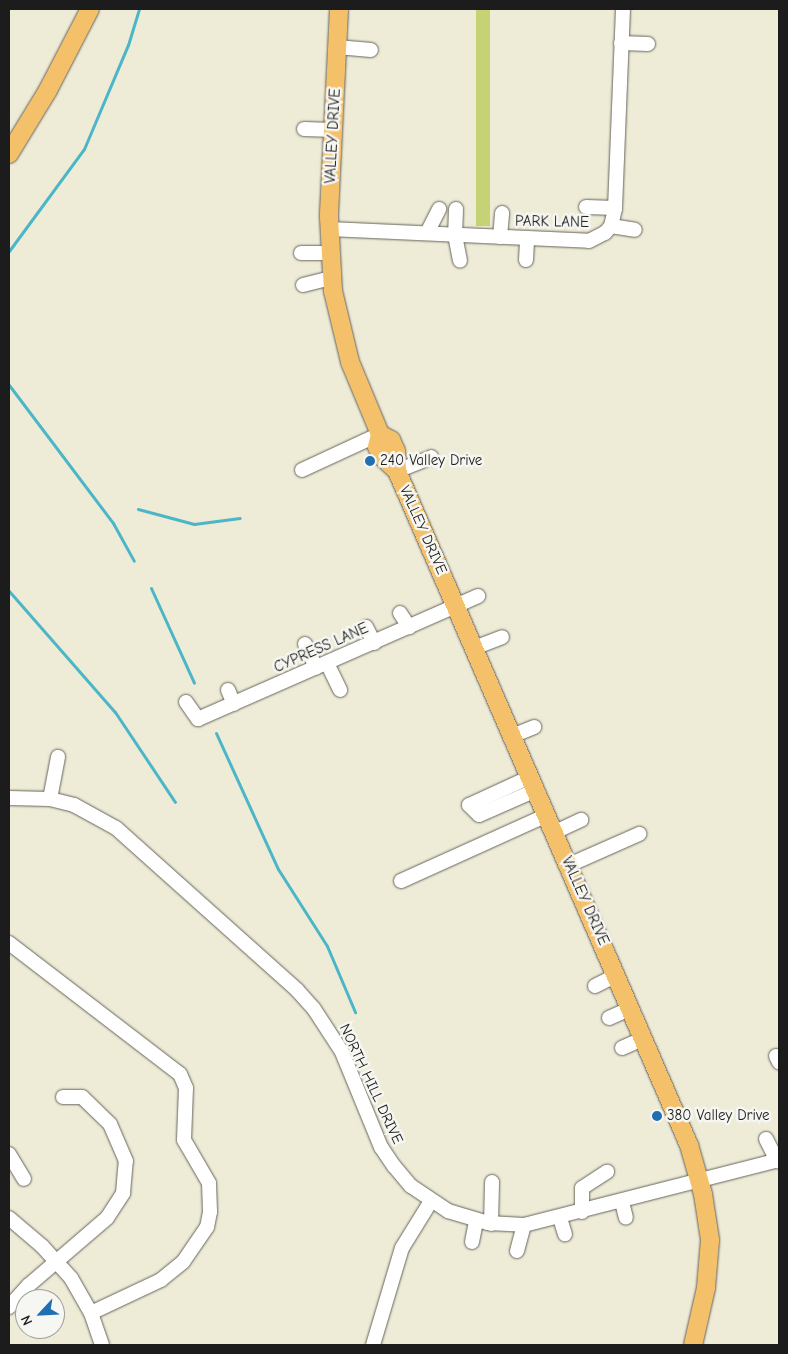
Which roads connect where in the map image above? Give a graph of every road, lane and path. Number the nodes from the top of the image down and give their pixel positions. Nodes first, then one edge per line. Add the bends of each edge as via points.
1 (90, 9) edge
2 (338, 9) edge
3 (623, 9) edge
4 (622, 43) junction
5 (648, 44) dead end
6 (337, 48) junction
7 (371, 50) dead end
8 (304, 129) dead end
9 (333, 130) junction
10 (9, 154) edge
11 (586, 207) dead end
12 (615, 208) junction
13 (439, 209) dead end
14 (456, 209) dead end
15 (502, 213) dead end
16 (611, 226) junction
17 (329, 229) junction
18 (635, 230) dead end
19 (427, 233) junction
20 (455, 235) junction
21 (500, 237) junction
22 (527, 238) junction
23 (330, 253) junction
24 (301, 254) dead end
25 (526, 260) dead end
26 (460, 261) dead end
27 (332, 278) junction
28 (303, 285) dead end
29 (380, 434) junction
30 (431, 457) dead end
31 (302, 470) dead end
32 (397, 471) junction
33 (478, 596) dead end
34 (456, 607) junction
35 (400, 613) dead end
36 (366, 627) dead end
37 (409, 627) junction
38 (502, 637) dead end
39 (374, 643) junction
40 (305, 644) dead end
41 (474, 648) junction
42 (321, 666) junction
43 (228, 690) dead end
44 (340, 690) dead end
45 (186, 702) dead end
46 (234, 704) junction
47 (534, 727) dead end
48 (512, 736) junction
49 (58, 757) dead end
50 (9, 798) edge
51 (50, 799) junction
52 (547, 815) junction
53 (581, 820) dead end
54 (554, 832) junction
55 (639, 834) dead end
56 (569, 865) junction
57 (401, 881) dead end
58 (9, 942) edge
59 (617, 975) junction
60 (595, 986) dead end
61 (631, 1008) junction
62 (609, 1018) dead end
63 (644, 1038) junction
64 (622, 1048) dead end
65 (63, 1097) dead end
66 (766, 1139) dead end
67 (9, 1154) edge
68 (778, 1160) edge
69 (607, 1172) dead end
70 (24, 1179) dead end
71 (492, 1182) dead end
72 (700, 1182) junction
73 (431, 1201) junction
74 (622, 1202) junction
75 (582, 1212) junction
76 (9, 1218) edge
77 (560, 1218) junction
78 (626, 1218) dead end
79 (476, 1221) junction
80 (491, 1224) junction
81 (524, 1224) junction
82 (565, 1234) dead end
83 (472, 1242) dead end
84 (517, 1251) dead end
85 (57, 1261) junction
86 (9, 1307) edge
87 (90, 1313) junction
88 (102, 1345) edge
89 (372, 1345) edge
90 (692, 1345) edge

1 - 10 main road via 60,68
2 - 6 main road, VALLEY DRIVE
3 - 4 street, PARK LANE
4 - 5 street
4 - 12 street, PARK LANE
6 - 7 street
6 - 9 main road, VALLEY DRIVE
8 - 9 street
9 - 17 main road, VALLEY DRIVE
11 - 12 street
12 - 16 street, PARK LANE
13 - 19 street
14 - 20 street
15 - 21 street
16 - 18 street
16 - 22 street, PARK LANE via 598,238 589,241
17 - 19 street, PARK LANE
17 - 23 main road, VALLEY DRIVE
19 - 20 street, PARK LANE
20 - 21 street, PARK LANE
20 - 26 street
21 - 22 street, PARK LANE
22 - 25 street
23 - 24 street
23 - 27 main road, VALLEY DRIVE
27 - 28 street
27 - 29 main road, VALLEY DRIVE via 345,345
29 - 31 street
29 - 32 main road, VALLEY DRIVE via 377,447 382,457
30 - 32 street
32 - 34 main road, VALLEY DRIVE
33 - 34 street, CYPRESS LANE
34 - 37 street, CYPRESS LANE
34 - 41 main road, VALLEY DRIVE
35 - 37 street
36 - 39 street
37 - 39 street, CYPRESS LANE
38 - 41 street
39 - 42 street, CYPRESS LANE
40 - 42 street
41 - 48 main road, VALLEY DRIVE
42 - 44 street
42 - 46 street, CYPRESS LANE
43 - 46 street
45 - 46 street, CYPRESS LANE via 198,719
47 - 48 street
48 - 52 main road, VALLEY DRIVE
49 - 51 street
50 - 51 street, NORTH HILL DRIVE
51 - 73 street, NORTH HILL DRIVE via 89,812 116,828 297,990 314,1009 342,1052 381,1147 402,1176
52 - 54 main road, VALLEY DRIVE
52 - 57 street
53 - 54 street
54 - 56 main road, VALLEY DRIVE
55 - 56 street
56 - 59 main road, VALLEY DRIVE
58 - 87 street via 180,1074 186,1088 182,1122 184,1140 210,1183 210,1212 204,1233 193,1251 161,1280
59 - 60 street
59 - 61 main road, VALLEY DRIVE
61 - 62 street
61 - 63 main road, VALLEY DRIVE
63 - 64 street
63 - 72 main road, VALLEY DRIVE via 680,1120
65 - 85 street via 82,1097 101,1113 123,1148 127,1172 123,1193 113,1211
66 - 68 street
67 - 70 street
68 - 72 street, NORTH HILL DRIVE
69 - 75 street via 582,1188
71 - 80 street
72 - 74 street, NORTH HILL DRIVE
72 - 90 main road, VALLEY DRIVE via 709,1227 710,1253 706,1288
73 - 79 street, NORTH HILL DRIVE
73 - 89 street via 402,1248
74 - 75 street, NORTH HILL DRIVE
74 - 78 street
75 - 77 street, NORTH HILL DRIVE
76 - 85 street
77 - 81 street, NORTH HILL DRIVE
77 - 82 street
79 - 80 street, NORTH HILL DRIVE
79 - 83 street
80 - 81 street, NORTH HILL DRIVE
81 - 84 street
85 - 86 street
85 - 87 street
87 - 88 street

